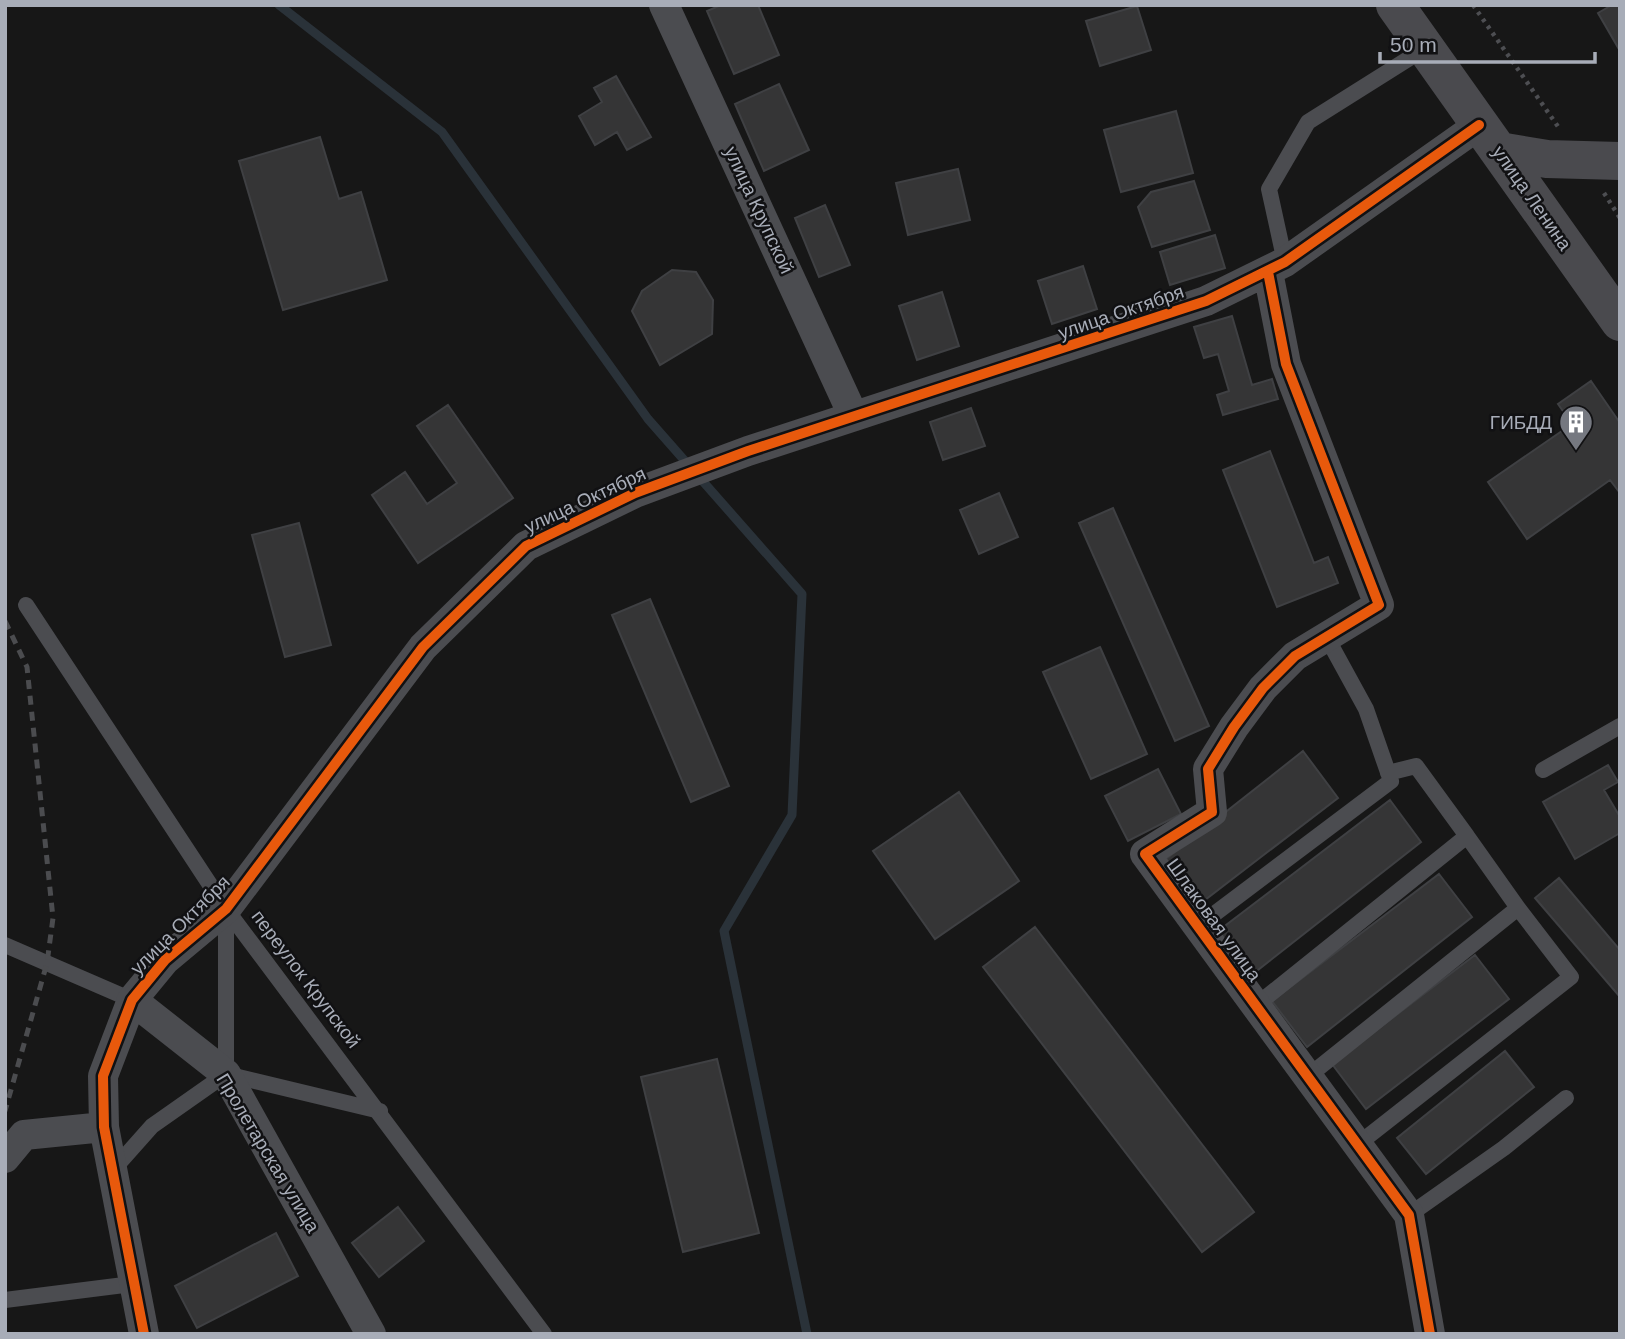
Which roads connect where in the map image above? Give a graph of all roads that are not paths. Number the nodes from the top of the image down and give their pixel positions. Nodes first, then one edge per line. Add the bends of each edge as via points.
1 (664, 5) edge
2 (1395, 5) edge
3 (1424, 49) junction
4 (1489, 138) junction
5 (1602, 162) edge
6 (1276, 267) junction
7 (1620, 322) edge
8 (853, 415) junction
9 (26, 605) dead end
10 (1326, 636) junction
11 (1620, 726) edge
12 (1543, 770) dead end
13 (1388, 773) junction
14 (1467, 836) junction
15 (1518, 908) junction
16 (226, 909) junction
17 (1197, 927) junction
18 (5, 945) edge
19 (132, 1000) junction
20 (1254, 1007) junction
21 (226, 1074) junction
22 (1306, 1078) junction
23 (1566, 1098) dead end
24 (380, 1111) junction
25 (104, 1127) junction
26 (11, 1143) edge
27 (1357, 1145) junction
28 (111, 1172) junction
29 (1409, 1215) junction
30 (132, 1284) junction
31 (5, 1300) edge
32 (144, 1334) edge
33 (371, 1334) edge
34 (544, 1334) edge
35 (1430, 1334) edge

1 - 8 street, улица Крупской
2 - 3 street, улица Ленина
3 - 4 street, улица Ленина
3 - 6 lane via 1308,122 1269,189
4 - 5 street
4 - 6 street, улица Октября
4 - 7 street, улица Ленина
6 - 8 street, улица Октября via 1206,301
6 - 10 street, Шлаковая улица via 1286,364 1379,605
8 - 16 street, улица Октября via 635,494 526,546 423,647
9 - 16 lane, переулок Крупской
10 - 13 lane via 1366,709
10 - 17 street, Шлаковая улица via 1295,656 1234,727 1208,769 1212,812 1145,855
11 - 12 lane
13 - 14 lane via 1416,766
13 - 17 lane via 1391,781
14 - 15 lane
14 - 20 lane
15 - 22 lane
15 - 27 lane via 1571,977
16 - 19 street, улица Октября via 165,960
16 - 21 lane
16 - 24 lane, переулок Крупской
17 - 20 street, Шлаковая улица
18 - 19 lane
19 - 21 street, Пролетарская улица
19 - 25 street, улица Октября via 103,1076
20 - 22 street, Шлаковая улица
21 - 24 lane
21 - 28 lane via 152,1126
21 - 33 street, Пролетарская улица
22 - 27 street, Шлаковая улица
23 - 29 lane
24 - 34 lane, переулок Крупской
25 - 26 street
25 - 28 street, улица Октября
27 - 29 street, Шлаковая улица
28 - 30 street, улица Октября
29 - 35 street, Шлаковая улица
30 - 31 lane
30 - 32 street, улица Октября

